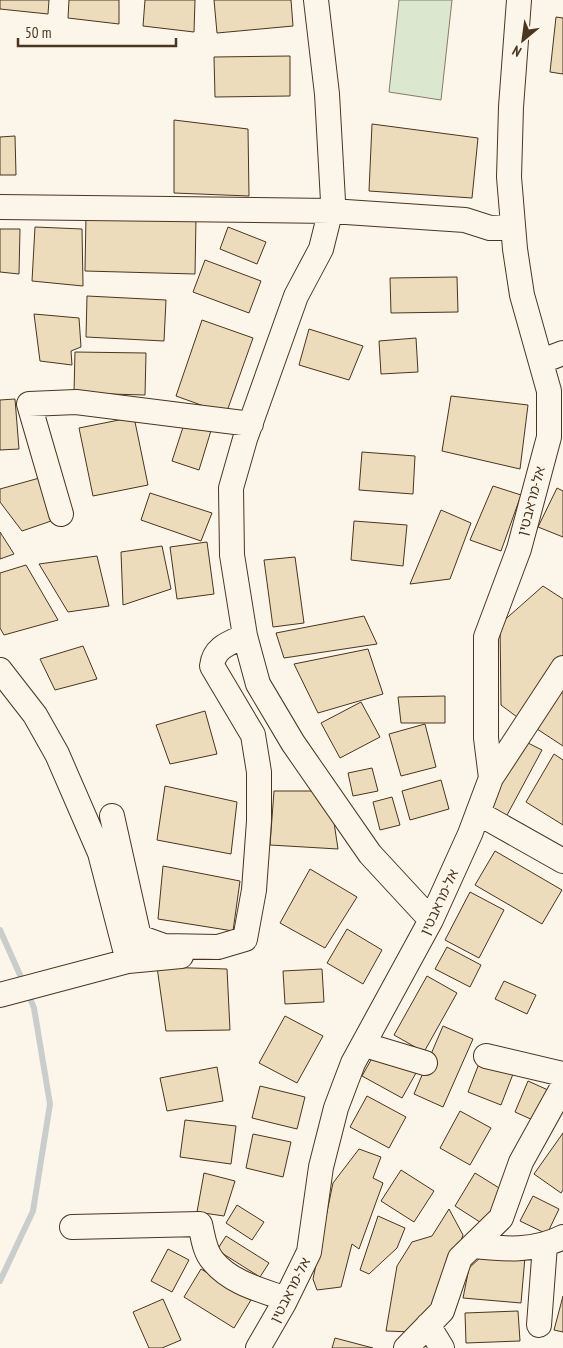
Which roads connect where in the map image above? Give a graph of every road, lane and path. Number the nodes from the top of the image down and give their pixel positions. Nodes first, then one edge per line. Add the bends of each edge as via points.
1 (316, 0) edge
2 (519, 0) edge
3 (0, 207) edge
4 (331, 210) junction
5 (513, 227) junction
6 (552, 357) edge
7 (251, 424) junction
8 (61, 514) dead end
9 (245, 636) junction
10 (563, 668) edge
11 (0, 670) edge
12 (491, 778) junction
13 (478, 813) junction
14 (112, 816) dead end
15 (563, 861) edge
16 (431, 920) junction
17 (218, 947) junction
18 (128, 961) junction
19 (0, 995) edge
20 (365, 1045) junction
21 (486, 1056) dead end
22 (425, 1063) dead end
23 (563, 1074) edge
24 (563, 1086) edge
25 (72, 1227) dead end
26 (554, 1241) edge
27 (473, 1246) junction
28 (286, 1299) junction
29 (540, 1325) dead end
30 (428, 1326) junction
31 (258, 1348) edge
32 (406, 1348) edge
33 (442, 1348) edge

1 - 4 street via 327,94
2 - 5 street, אל-מראבטין via 509,177
3 - 4 street
4 - 5 street via 465,220 490,228
4 - 7 street via 321,249 296,296
5 - 6 street, אל-מראבטין via 522,295
6 - 12 street, אל-מראבטין via 549,437 518,549 486,637 486,738
7 - 8 street via 76,402 29,404
7 - 9 street via 231,488 232,554
9 - 16 street via 258,684 293,743 370,854
9 - 17 street via 224,645 213,659 212,666 253,735 259,772 254,890 245,939
10 - 12 street
11 - 18 street via 36,715 58,754 100,853
12 - 13 street, אל-מראבטין
13 - 15 street
13 - 16 street, אל-מראבטין
14 - 17 street via 139,937 164,946
16 - 20 street, אל-מראבטין
17 - 18 street via 193,955
18 - 19 street
20 - 22 street
20 - 28 street, אל-מראבטין via 353,1064 336,1108 321,1167 309,1252
21 - 23 street
24 - 27 street via 521,1162 501,1218
25 - 28 street via 200,1224 212,1261 249,1286
26 - 27 street via 512,1250
26 - 29 street
27 - 30 street via 460,1258 442,1311
28 - 31 street, אל-מראבטין
30 - 32 street
30 - 33 street

